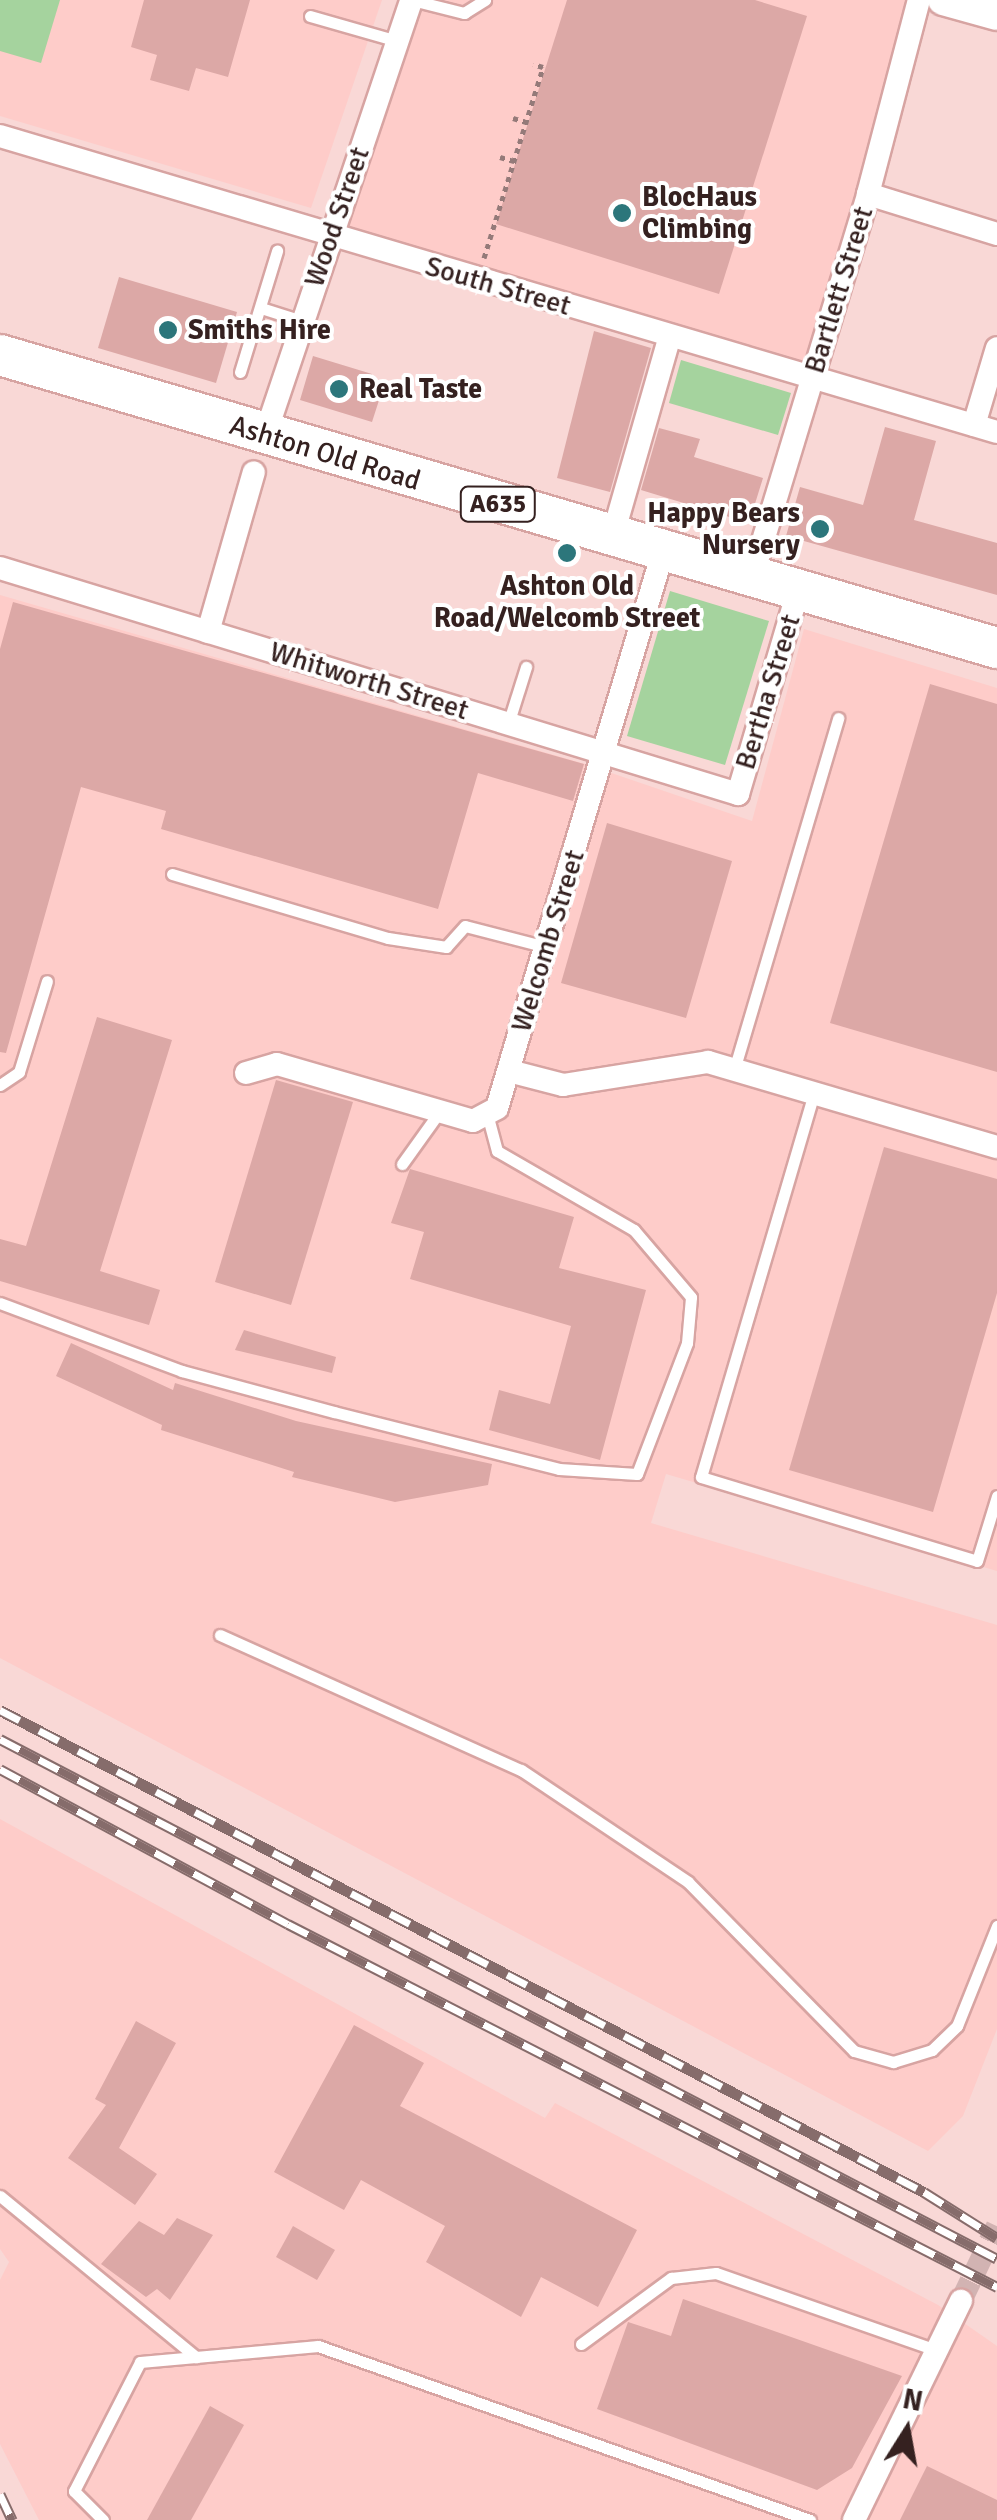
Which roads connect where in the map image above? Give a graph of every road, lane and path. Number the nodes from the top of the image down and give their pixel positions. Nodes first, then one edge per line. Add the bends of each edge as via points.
1 (411, 0) edge
2 (486, 0) edge
3 (919, 0) edge
4 (943, 0) edge
5 (310, 16) dead end
6 (997, 16) edge
7 (397, 41) junction
8 (534, 64) dead end
9 (513, 118) dead end
10 (526, 122) junction
11 (0, 136) edge
12 (500, 157) dead end
13 (514, 161) junction
14 (868, 194) junction
15 (487, 218) dead end
16 (496, 220) junction
17 (997, 234) edge
18 (330, 236) junction
19 (277, 251) dead end
20 (478, 280) junction
21 (260, 308) junction
22 (302, 321) junction
23 (670, 336) junction
24 (997, 348) edge
25 (0, 355) edge
26 (240, 372) dead end
27 (813, 377) junction
28 (986, 429) edge
29 (259, 453) junction
30 (612, 538) junction
31 (662, 552) junction
32 (0, 568) edge
33 (752, 578) junction
34 (798, 591) junction
35 (208, 632) junction
36 (997, 648) edge
37 (526, 667) dead end
38 (838, 718) dead end
39 (508, 724) junction
40 (604, 752) junction
41 (738, 794) joint
42 (172, 874) dead end
43 (546, 947) junction
44 (47, 981) dead end
45 (734, 1070) junction
46 (509, 1071) junction
47 (246, 1073) dead end
48 (0, 1085) edge
49 (814, 1093) junction
50 (440, 1111) junction
51 (487, 1114) junction
52 (997, 1147) edge
53 (402, 1164) dead end
54 (0, 1303) edge
55 (997, 1496) edge
56 (220, 1635) dead end
57 (997, 1926) edge
58 (0, 2196) edge
59 (962, 2300) tunnel mouth
60 (581, 2344) dead end
61 (936, 2350) junction
62 (196, 2357) junction
63 (103, 2520) edge
64 (810, 2520) edge
65 (854, 2520) edge

1 - 2 lane via 464,13
1 - 7 street, Wood Street
3 - 14 street, Bartlett Street
4 - 6 street
5 - 7 lane
7 - 18 street, Wood Street
8 - 10 path via 544,67
9 - 10 path
10 - 13 path
11 - 18 street, South Street
12 - 13 path
13 - 16 path
14 - 17 street
14 - 27 street, Bartlett Street
15 - 16 path
16 - 20 path
18 - 20 street, South Street
18 - 22 street, Wood Street
19 - 21 lane
20 - 23 street, South Street
21 - 22 lane
21 - 26 lane
22 - 29 street, Wood Street
23 - 27 street, South Street
23 - 30 street
24 - 28 street
25 - 29 highway, Ashton Old Road / A635
27 - 28 street, South Street
27 - 33 street, Bartlett Street
29 - 30 highway, Ashton Old Road / A635
29 - 35 street, Wood Street
30 - 31 highway, Ashton Old Road / A635
31 - 33 highway, Ashton Old Road / A635
31 - 40 street, Welcomb Street
32 - 35 street, Whitworth Street
33 - 34 highway, Ashton Old Road / A635
34 - 36 highway, Ashton Old Road / A635
34 - 41 street, Bertha Street
35 - 39 street, Whitworth Street
37 - 39 lane
38 - 45 lane
39 - 40 street, Whitworth Street
40 - 41 street, Whitworth Street
40 - 43 street, Welcomb Street
42 - 43 lane via 388,938 446,947 465,926
43 - 46 street, Welcomb Street
44 - 48 lane via 18,1072
45 - 46 street via 708,1062 679,1064 563,1085
45 - 49 street
46 - 51 street, Welcomb Street via 497,1108
47 - 50 street via 277,1064
49 - 52 street
49 - 55 lane via 700,1476 978,1561
50 - 51 street via 473,1121
50 - 53 lane
51 - 54 lane via 497,1151 634,1230 691,1297 687,1343 638,1474 559,1470 334,1412 182,1371
56 - 57 lane via 521,1770 688,1882 854,2051 893,2062 932,2050 957,2026
58 - 62 lane
59 - 61 street
60 - 61 lane via 671,2278 716,2273
61 - 65 street
62 - 63 lane via 140,2362 74,2490
62 - 64 lane via 318,2346

